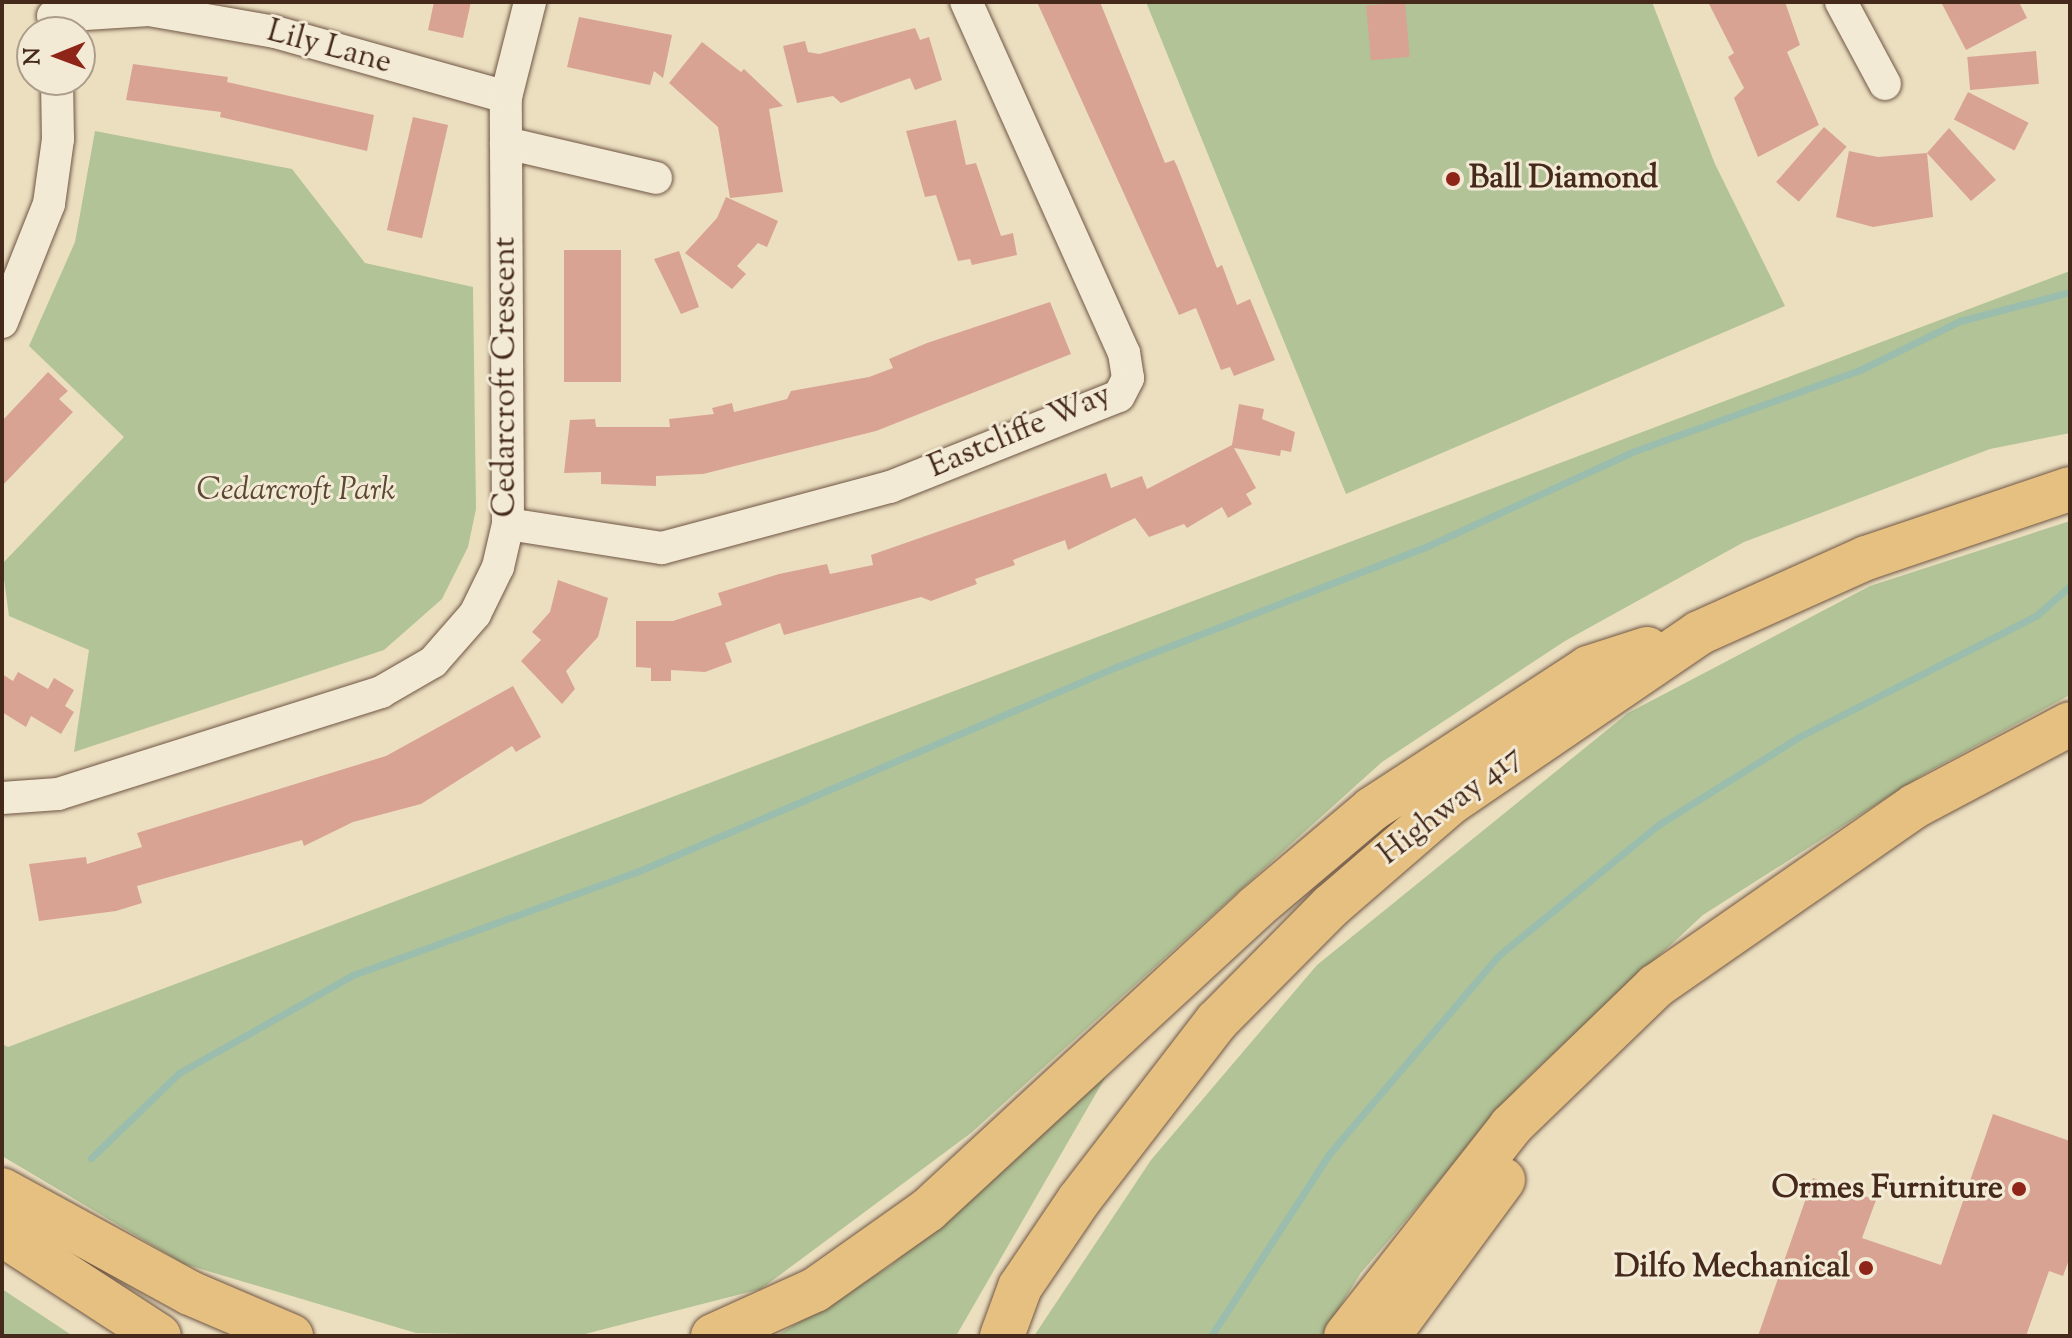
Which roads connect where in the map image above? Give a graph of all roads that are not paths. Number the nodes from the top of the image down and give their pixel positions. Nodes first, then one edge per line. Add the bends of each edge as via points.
1 (530, 2) edge
2 (966, 2) edge
3 (1841, 2) edge
4 (67, 16) edge
5 (1885, 84) dead end
6 (57, 96) edge
7 (506, 97) junction
8 (506, 143) junction
9 (656, 178) dead end
10 (9, 288) edge
11 (2, 322) edge
12 (2070, 489) edge
13 (508, 524) junction
14 (1699, 633) junction
15 (2070, 724) edge
16 (2, 798) edge
17 (1743, 919) junction
18 (2, 1190) edge
19 (2, 1234) edge
20 (1020, 1287) junction
21 (159, 1336) edge
22 (291, 1336) edge
23 (713, 1336) edge
24 (979, 1336) edge
25 (1002, 1336) edge
26 (1346, 1336) edge
27 (1388, 1336) edge

1 - 7 street, Cedarcroft Crescent
2 - 13 street, Eastcliffe Way via 1124,353 1128,378 1119,396 890,487 662,548
3 - 5 street
4 - 7 street, Lily Lane via 149,10 275,32
6 - 10 street via 58,139 49,204
7 - 8 street, Cedarcroft Crescent
8 - 9 street
8 - 13 street, Cedarcroft Crescent
10 - 11 street
12 - 14 highway, Highway 417 via 1866,558
13 - 16 street, Cedarcroft Crescent via 498,567 475,614 433,662 381,692 58,794
14 - 20 highway, Highway 417 via 1515,754 1383,858 1320,917 1217,1021
14 - 23 highway via 1588,668 1372,809 1283,882 928,1210 815,1290
15 - 17 highway via 1927,799
17 - 26 highway via 1656,986 1555,1079 1432,1218
17 - 27 highway via 1537,1140 1430,1272
18 - 22 highway via 190,1293
19 - 21 highway
20 - 24 highway via 991,1314
20 - 25 highway, Highway 417

